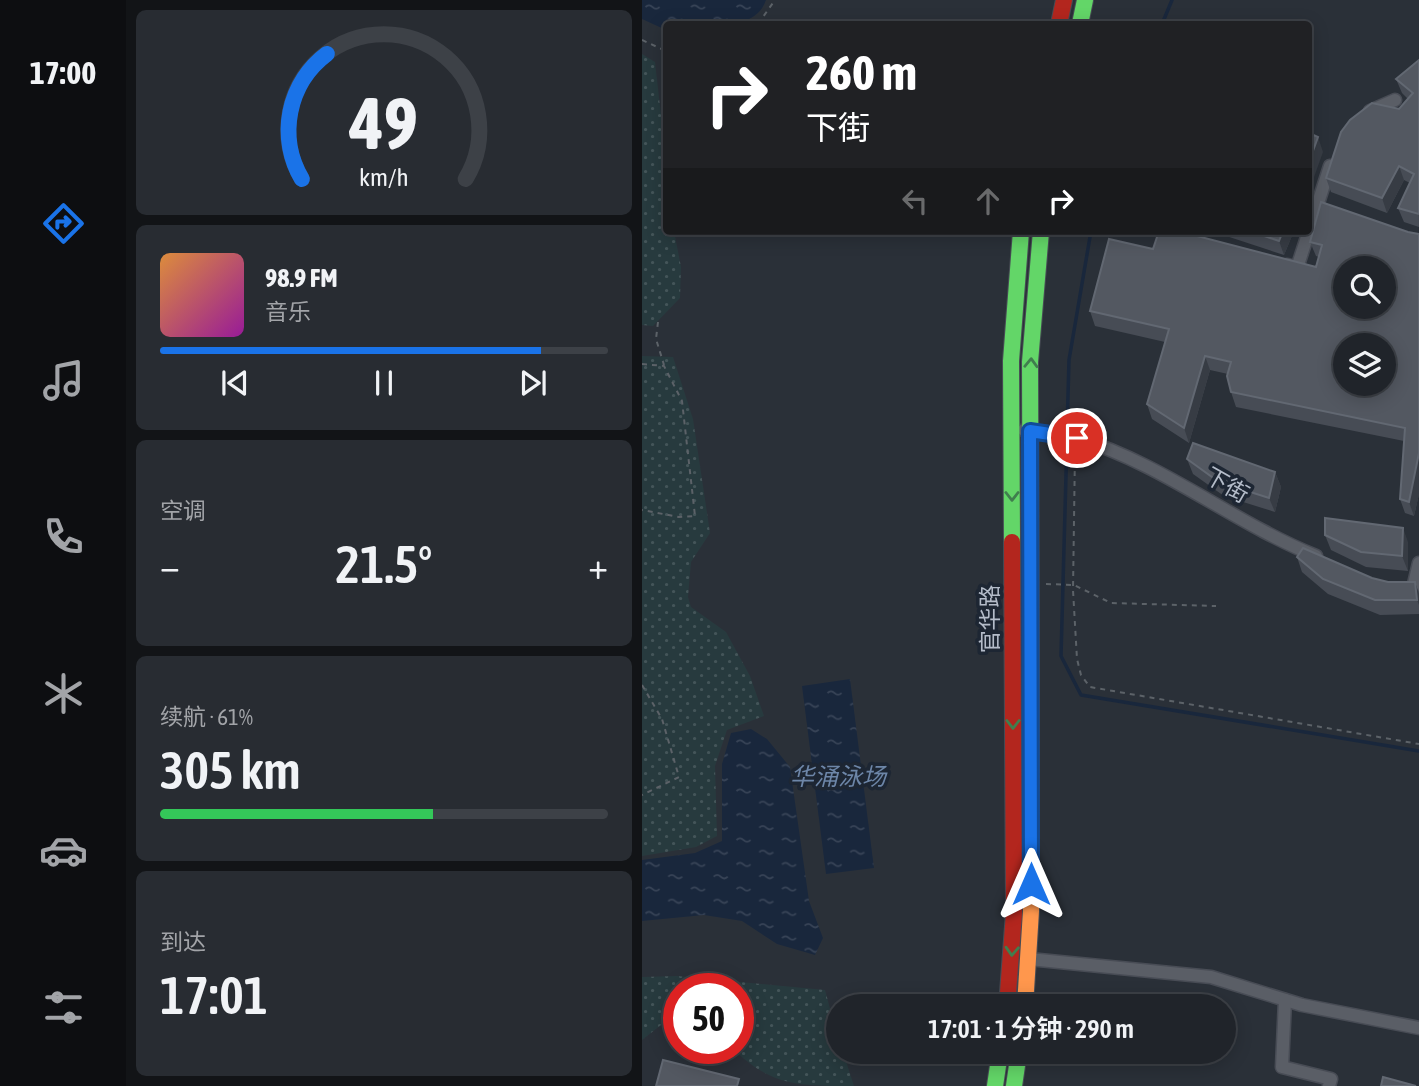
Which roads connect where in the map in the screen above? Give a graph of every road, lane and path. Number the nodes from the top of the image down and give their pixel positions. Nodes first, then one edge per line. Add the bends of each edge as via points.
1 (775, 0) edge
2 (1064, 0) edge
3 (1085, 0) edge
4 (760, 21) edge
5 (1060, 21) edge
6 (1081, 21) edge
7 (642, 40) edge
8 (663, 50) edge
9 (1395, 100) dead end
10 (1360, 116) edge
11 (1334, 154) edge
12 (1312, 222) edge
13 (1021, 235) edge
14 (1041, 235) edge
15 (1308, 235) edge
16 (1271, 260) edge
17 (658, 322) dead end
18 (642, 364) edge
19 (664, 366) junction
20 (1011, 428) junction
21 (1030, 431) junction
22 (1077, 438) junction
23 (642, 510) edge
24 (1329, 562) edge
25 (1419, 563) edge
26 (1031, 584) junction
27 (1074, 585) junction
28 (1412, 588) edge
29 (1215, 607) dead end
30 (642, 685) edge
31 (1419, 744) edge
32 (642, 795) edge
33 (1029, 959) junction
34 (1008, 994) edge
35 (1026, 994) edge
36 (1285, 1000) junction
37 (1419, 1028) edge
38 (998, 1064) edge
39 (1017, 1064) edge
40 (995, 1086) edge
41 (1014, 1086) edge
42 (1329, 1086) edge

1 - 4 path
2 - 5 main road
3 - 6 main road
7 - 8 path
9 - 10 street
11 - 12 street
13 - 20 main road, 官华路
21 -> 14 main road, 官华路 via 1030,362
15 - 16 street via 1297,268
17 - 19 path via 655,339
18 - 19 path
19 - 23 path via 682,401 695,516
20 - 21 street, 下街
20 -> 34 main road, 官华路 via 1014,913
21 - 22 street, 下街
21 - 26 main road, 官华路
22 - 24 street, 下街 via 1176,480 1291,546
22 - 27 path
25 - 28 street
26 - 27 path
26 - 33 main road, 官华路
27 - 29 path via 1111,603
27 - 31 path via 1077,659 1081,675 1091,687
30 - 32 path via 662,719 679,777
33 - 35 main road, 官华路
33 - 36 street via 1211,977
36 - 37 street
36 - 42 street via 1282,1067 1331,1079
38 - 40 main road
39 - 41 main road

